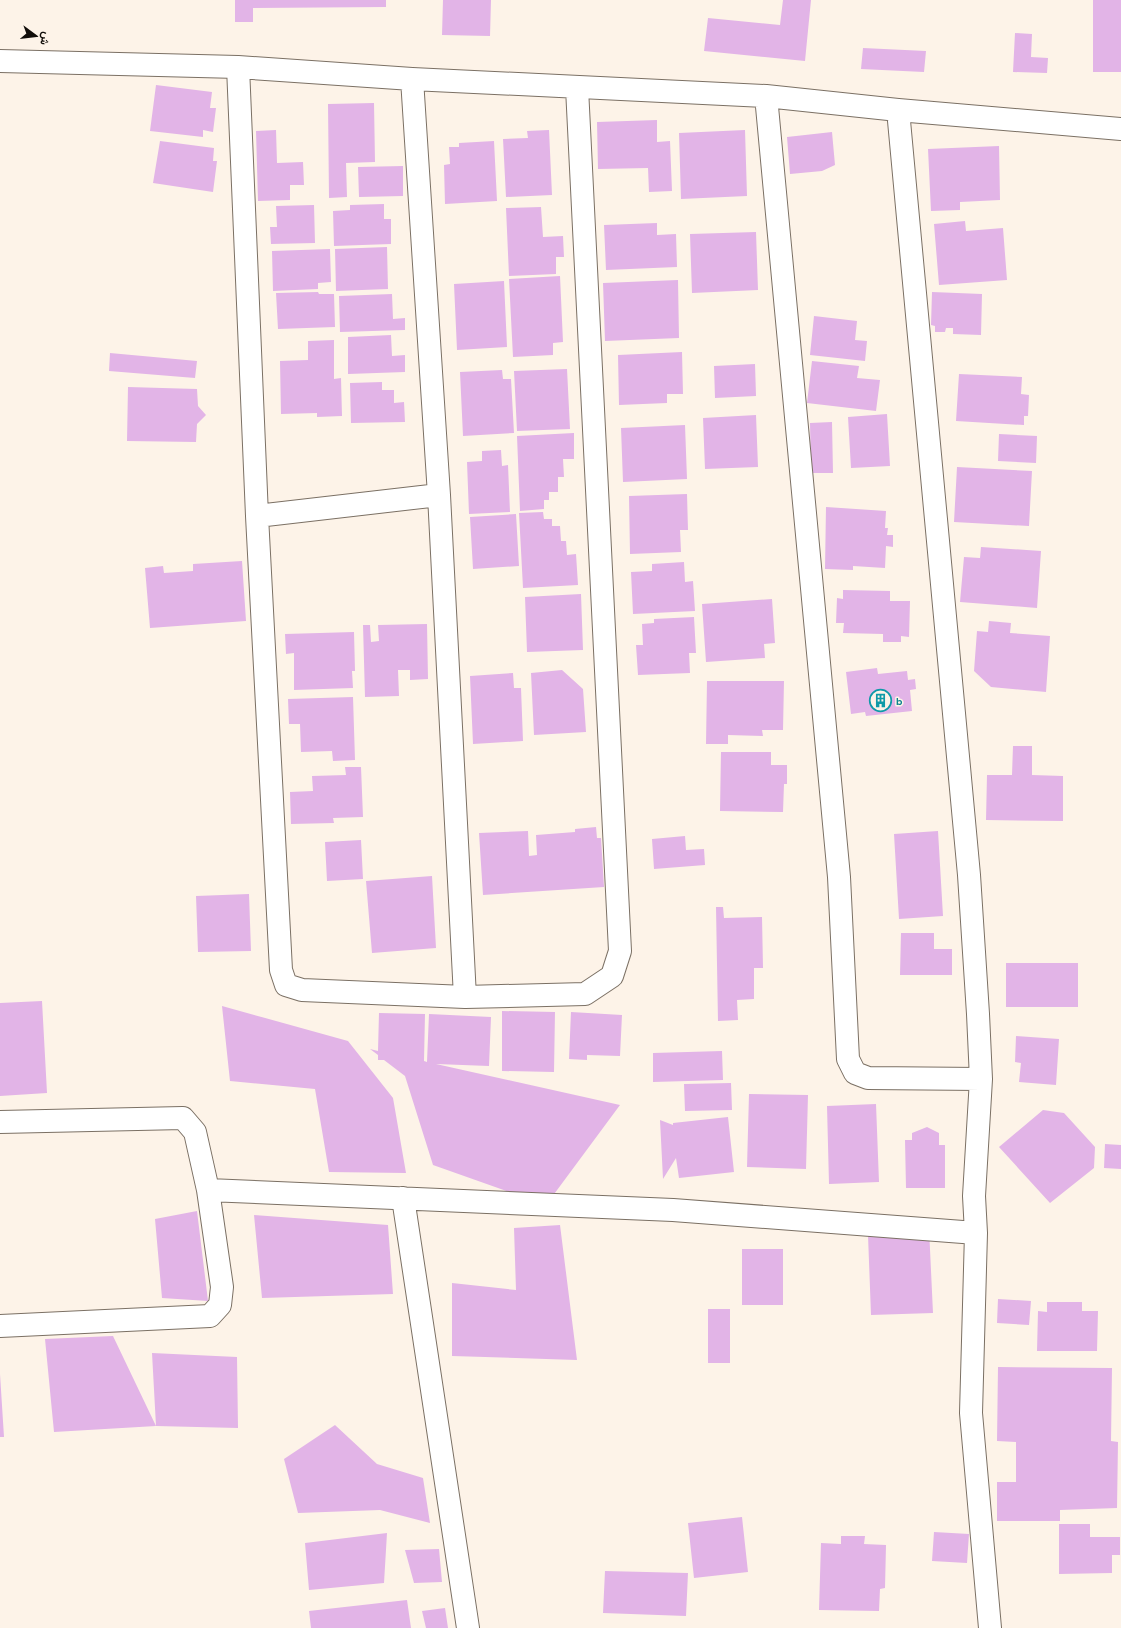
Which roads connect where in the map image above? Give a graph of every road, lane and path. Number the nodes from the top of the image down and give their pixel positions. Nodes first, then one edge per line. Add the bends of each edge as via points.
1 (0, 61) edge
2 (238, 67) junction
3 (412, 79) junction
4 (577, 88) junction
5 (766, 96) junction
6 (898, 110) junction
7 (1121, 129) edge
8 (439, 495) junction
9 (257, 516) junction
10 (465, 997) junction
11 (982, 1079) junction
12 (0, 1122) edge
13 (208, 1190) junction
14 (403, 1198) junction
15 (976, 1232) junction
16 (0, 1326) edge
17 (468, 1628) edge
18 (990, 1628) edge

1 - 2 street
2 - 3 street
2 - 9 street
3 - 4 street
3 - 8 street
4 - 5 street
4 - 10 street via 620,951 612,976 585,994
5 - 6 street
5 - 11 street via 839,877 848,1059 855,1073 868,1078
6 - 7 street
6 - 11 street via 969,875
8 - 9 street
8 - 10 street
9 - 10 street via 281,970 286,985 302,990
11 - 15 street via 974,1196
12 - 13 street via 183,1118 195,1132
13 - 14 street
13 - 16 street via 222,1287 220,1305 210,1316
14 - 15 street via 673,1210
14 - 17 street
15 - 18 street via 971,1414

